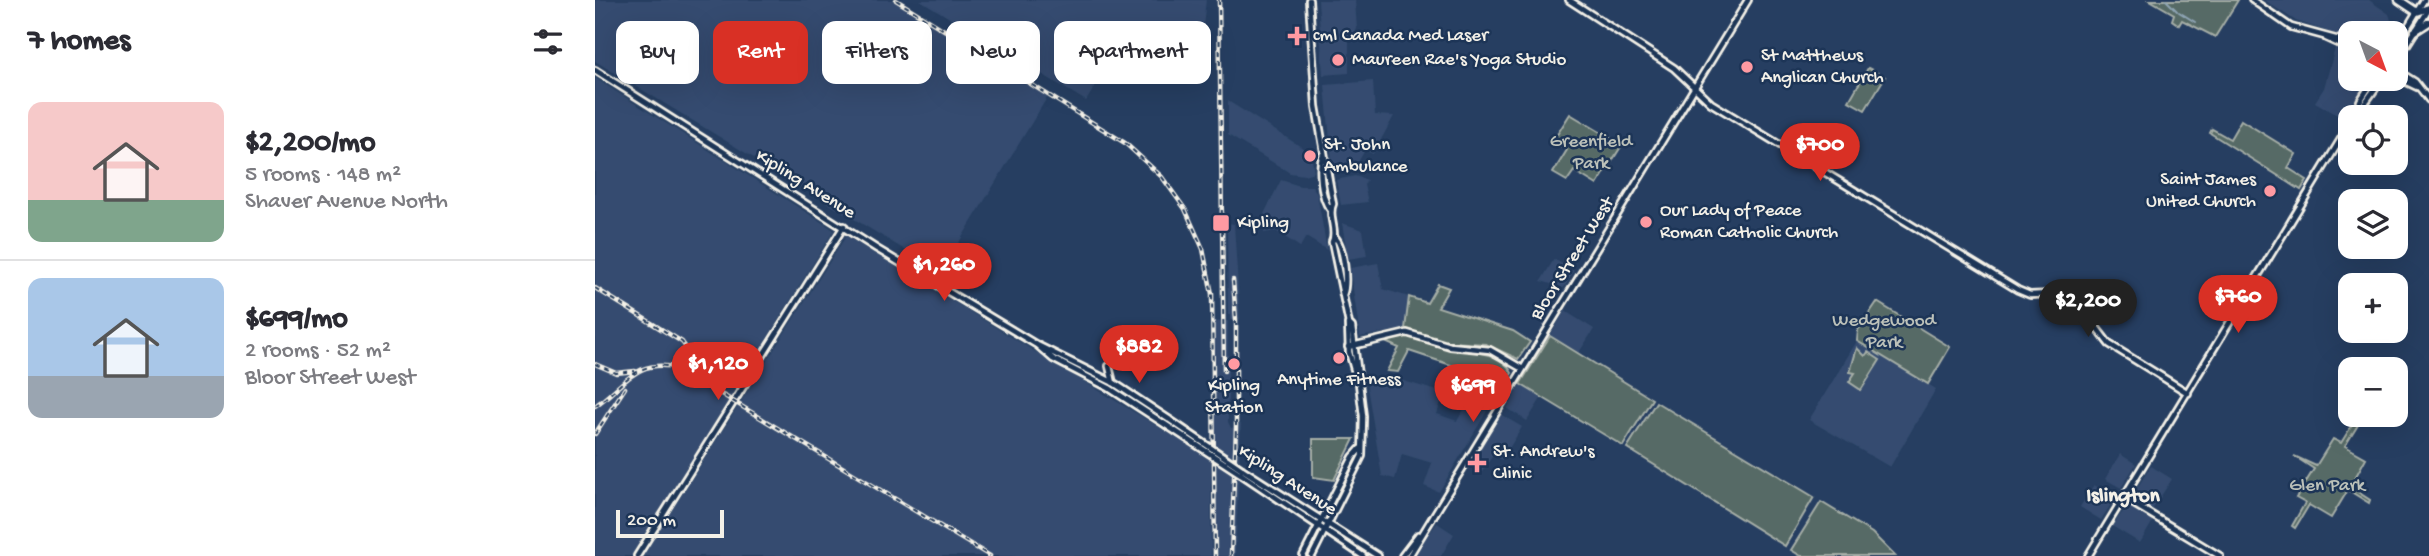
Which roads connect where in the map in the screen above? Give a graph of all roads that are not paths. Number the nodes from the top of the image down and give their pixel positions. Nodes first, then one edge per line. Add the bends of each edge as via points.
1 (1309, 0) edge
2 (1569, 0) edge
3 (1748, 0) edge
4 (2252, 0) edge
5 (2399, 0) edge
6 (2424, 0) edge
7 (2429, 9) edge
8 (2417, 12) junction
9 (2429, 22) edge
10 (2408, 27) edge
11 (2415, 31) junction
12 (2326, 37) junction
13 (2338, 40) edge
14 (2408, 42) edge
15 (2338, 43) edge
16 (595, 70) edge
17 (2408, 80) edge
18 (2408, 83) edge
19 (2417, 87) junction
20 (1695, 88) junction
21 (2429, 100) edge
22 (2338, 144) edge
23 (844, 226) junction
24 (1349, 324) junction
25 (1037, 345) junction
26 (1355, 346) junction
27 (1348, 347) junction
28 (1521, 368) junction
29 (1356, 373) junction
30 (1094, 374) junction
31 (1114, 383) junction
32 (2188, 393) junction
33 (1168, 423) junction
34 (1360, 449) junction
35 (2123, 497) junction
36 (1320, 523) junction
37 (1326, 528) junction
38 (1421, 532) junction
39 (637, 556) edge
40 (1303, 556) edge
41 (1312, 556) edge
42 (1363, 556) edge
43 (1378, 556) edge
44 (1402, 556) edge
45 (1409, 556) edge
46 (2088, 556) edge
47 (2220, 556) edge

1 - 24 main road via 1323,154 1333,204 1332,242
2 - 20 main road via 1667,62
3 - 20 main road, Bloor Street West
4 - 12 main road via 2287,25
5 - 8 highway
6 - 8 main road
7 - 8 highway
7 - 11 main road
8 - 10 main road
9 - 11 highway
11 - 14 main road
12 - 13 main road
12 - 15 main road
16 - 23 main road, Kipling Avenue
17 - 19 main road
18 - 19 main road
19 - 21 main road
20 - 28 main road, Bloor Street West
20 - 32 main road via 1718,107 2018,290 2061,298 2089,319 2109,344
22 - 32 main road
23 - 25 main road, Kipling Avenue
23 - 39 main road
24 - 26 main road
24 - 27 main road
25 - 30 main road, Kipling Avenue
25 - 33 main road, Kipling Avenue via 1052,359
26 - 27 main road
26 - 28 main road via 1392,334 1410,334 1447,346 1494,351
26 - 29 main road
27 - 29 main road
28 - 38 main road, Bloor Street West
29 - 34 main road via 1363,416
30 - 31 main road, Kipling Avenue
30 - 31 main road via 1109,366
31 - 33 main road, Kipling Avenue
32 - 35 main road
33 - 36 main road, Kipling Avenue, bridge
34 - 36 main road
34 - 37 main road via 1359,463
35 - 46 main road
35 - 47 main road
36 - 37 main road, Kipling Avenue
36 - 40 main road
37 - 41 main road
37 - 42 main road, Kipling Avenue
37 - 43 main road, Kipling Avenue
38 - 44 main road, Bloor Street West
38 - 45 main road, Bloor Street West

